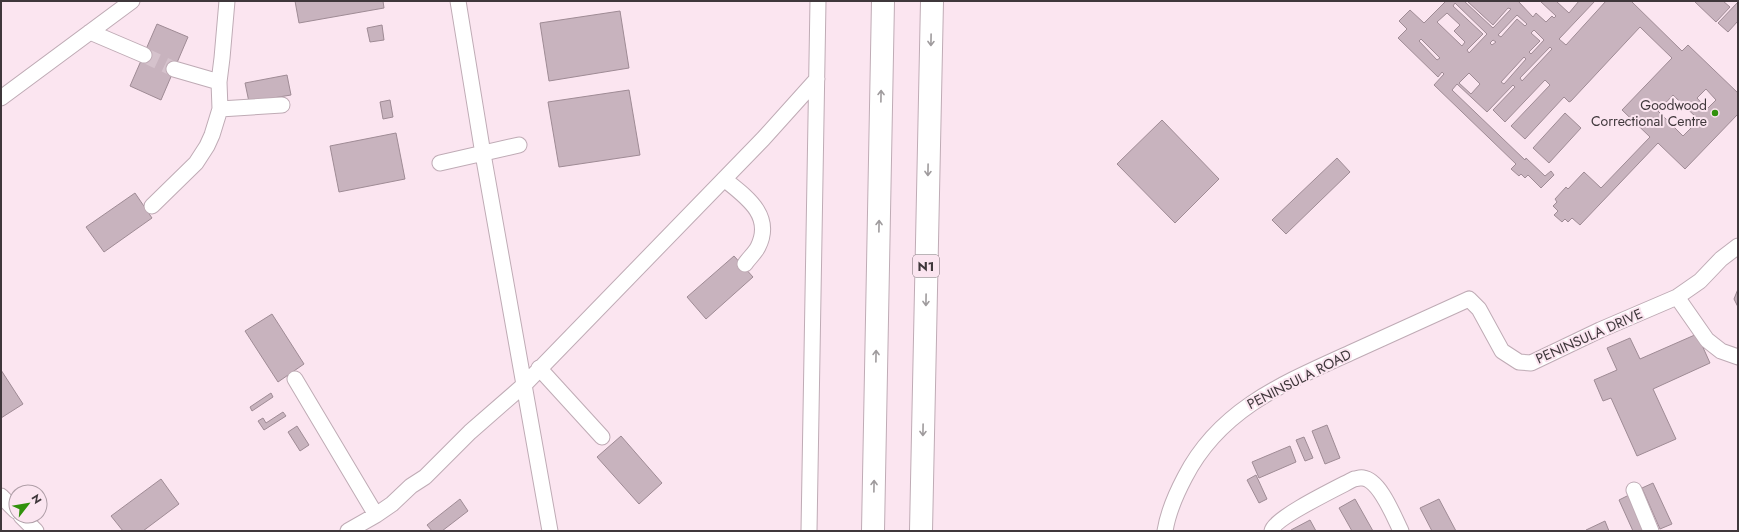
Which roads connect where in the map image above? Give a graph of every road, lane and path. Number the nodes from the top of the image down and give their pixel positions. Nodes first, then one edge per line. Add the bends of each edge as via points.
1 (132, 1) edge
2 (227, 1) edge
3 (458, 1) edge
4 (883, 1) edge
5 (932, 1) edge
6 (817, 2) edge
7 (90, 32) junction
8 (144, 55) tunnel mouth
9 (174, 69) tunnel mouth
10 (817, 79) junction
11 (219, 82) junction
12 (8, 90) edge
13 (1, 98) edge
14 (282, 105) dead end
15 (220, 109) junction
16 (519, 145) dead end
17 (483, 154) junction
18 (440, 163) dead end
19 (724, 179) junction
20 (152, 206) dead end
21 (1738, 246) edge
22 (745, 264) dead end
23 (1677, 297) junction
24 (1469, 299) joint
25 (1738, 357) edge
26 (539, 368) junction
27 (295, 379) dead end
28 (525, 384) junction
29 (602, 437) dead end
30 (1634, 490) dead end
31 (376, 515) junction
32 (348, 531) edge
33 (550, 531) edge
34 (809, 531) edge
35 (873, 531) edge
36 (921, 531) edge
37 (1165, 531) edge
38 (1272, 531) edge
39 (1402, 531) edge
40 (1651, 531) edge

1 - 7 street
2 - 11 street
3 - 17 street
35 -> 4 highway
5 -> 36 highway, N1
6 - 10 street
7 - 8 street
7 - 12 street
9 - 11 street
10 - 19 street
10 - 34 street
11 - 15 street
12 - 13 street
14 - 15 street
15 - 20 street via 207,146 196,163
16 - 17 street
17 - 18 street
17 - 28 street
19 - 22 street via 756,208 762,222 758,247
19 - 26 street
21 - 23 street, PENINSULA DRIVE via 1700,282
23 - 24 street, PENINSULA DRIVE via 1531,363 1519,362 1502,351 1479,309
23 - 25 street via 1707,340 1721,351
24 - 37 street, PENINSULA ROAD via 1303,374 1246,406 1212,436 1191,465 1175,496
26 - 28 street
26 - 29 street
27 - 31 street
28 - 31 street via 470,432 425,477 410,486 392,504
28 - 33 street
30 - 40 street
31 - 32 street
38 - 39 street via 1282,518 1295,510 1354,479 1363,478 1373,483

